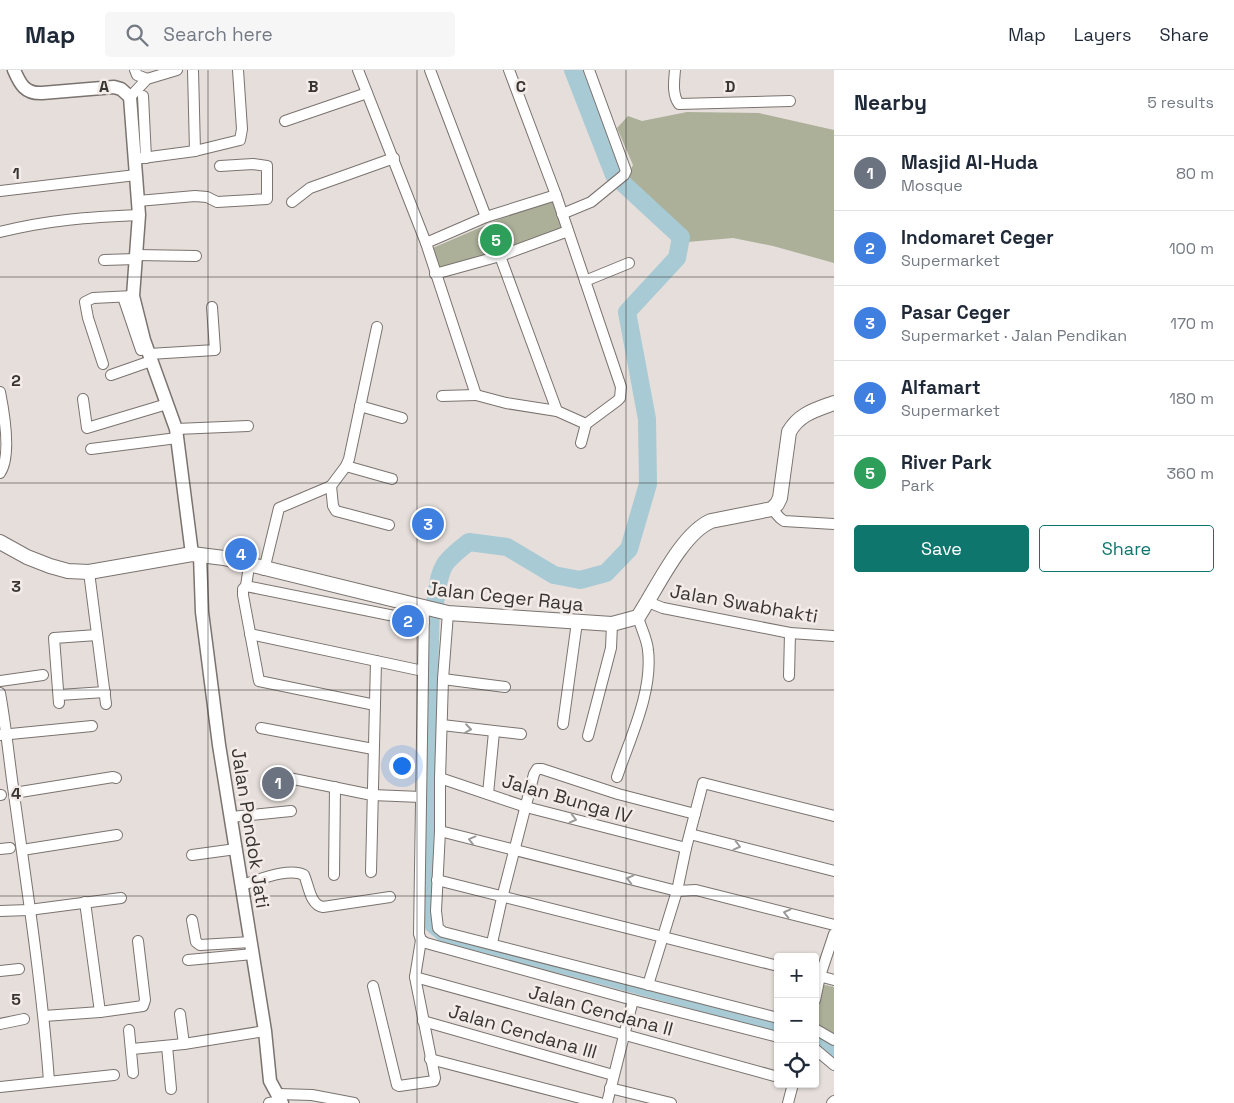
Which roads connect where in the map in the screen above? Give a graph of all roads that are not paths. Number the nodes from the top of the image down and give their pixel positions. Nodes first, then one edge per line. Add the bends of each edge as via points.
1 (14, 70) edge
2 (135, 70) edge
3 (177, 70) edge
4 (193, 70) edge
5 (238, 70) edge
6 (358, 70) edge
7 (430, 70) edge
8 (509, 70) edge
9 (589, 70) edge
10 (668, 70) edge
11 (675, 70) edge
12 (147, 79) junction
13 (674, 86) junction
14 (366, 92) junction
15 (143, 96) dead end
16 (130, 97) junction
17 (790, 101) dead end
18 (285, 121) dead end
19 (195, 151) junction
20 (394, 158) junction
21 (140, 159) junction
22 (220, 166) dead end
23 (136, 175) junction
24 (0, 191) edge
25 (556, 195) junction
26 (138, 201) junction
27 (292, 202) dead end
28 (139, 214) junction
29 (562, 214) junction
30 (486, 217) junction
31 (568, 231) junction
32 (0, 232) edge
33 (426, 242) junction
34 (196, 256) dead end
35 (500, 256) junction
36 (136, 257) junction
37 (104, 260) dead end
38 (629, 263) dead end
39 (435, 274) junction
40 (585, 281) junction
41 (128, 297) junction
42 (212, 307) dead end
43 (378, 327) dead end
44 (148, 357) junction
45 (103, 364) dead end
46 (111, 375) dead end
47 (0, 392) edge
48 (476, 395) junction
49 (442, 396) dead end
50 (83, 399) dead end
51 (834, 403) edge
52 (167, 404) junction
53 (360, 406) junction
54 (2, 408) edge
55 (557, 411) junction
56 (402, 418) dead end
57 (586, 424) junction
58 (248, 426) dead end
59 (176, 433) junction
60 (582, 443) dead end
61 (91, 449) dead end
62 (346, 466) junction
63 (0, 473) edge
64 (392, 479) dead end
65 (331, 486) junction
66 (772, 509) junction
67 (834, 524) edge
68 (389, 525) dead end
69 (0, 542) edge
70 (196, 554) junction
71 (249, 566) junction
72 (264, 570) junction
73 (89, 572) junction
74 (246, 586) junction
75 (648, 602) junction
76 (424, 613) junction
77 (447, 613) junction
78 (638, 617) junction
79 (577, 622) junction
80 (612, 624) junction
81 (790, 633) junction
82 (250, 634) junction
83 (97, 635) junction
84 (834, 636) edge
85 (376, 661) junction
86 (423, 671) junction
87 (44, 674) dead end
88 (789, 676) dead end
89 (443, 679) junction
90 (0, 681) edge
91 (506, 687) dead end
92 (0, 692) edge
93 (105, 692) junction
94 (106, 704) dead end
95 (375, 705) junction
96 (562, 724) dead end
97 (442, 725) junction
98 (92, 726) dead end
99 (261, 728) dead end
100 (494, 732) junction
101 (521, 734) dead end
102 (4, 735) edge
103 (588, 736) dead end
104 (373, 749) junction
105 (274, 775) dead end
106 (617, 776) dead end
107 (116, 778) dead end
108 (440, 778) junction
109 (334, 787) junction
110 (14, 793) junction
111 (488, 794) junction
112 (372, 795) junction
113 (417, 797) junction
114 (526, 807) junction
115 (292, 812) dead end
116 (695, 814) junction
117 (834, 816) edge
118 (231, 818) junction
119 (440, 831) junction
120 (690, 834) junction
121 (117, 835) dead end
122 (686, 848) junction
123 (236, 849) junction
124 (22, 850) junction
125 (515, 851) junction
126 (192, 855) dead end
127 (834, 871) edge
128 (371, 872) dead end
129 (334, 875) dead end
130 (437, 880) junction
131 (242, 885) junction
132 (677, 891) junction
133 (390, 896) dead end
134 (121, 898) dead end
135 (502, 898) junction
136 (85, 902) junction
137 (30, 910) junction
138 (0, 911) edge
139 (192, 920) dead end
140 (834, 925) edge
141 (834, 934) edge
142 (663, 938) junction
143 (421, 940) junction
144 (138, 941) dead end
145 (492, 943) junction
146 (252, 948) junction
147 (188, 960) dead end
148 (774, 965) edge
149 (19, 969) dead end
150 (0, 971) edge
151 (819, 973) edge
152 (819, 976) edge
153 (415, 977) junction
154 (834, 980) edge
155 (648, 985) junction
156 (373, 986) dead end
157 (633, 1000) junction
158 (100, 1012) junction
159 (180, 1014) dead end
160 (44, 1016) junction
161 (774, 1017) edge
162 (24, 1019) dead end
163 (423, 1021) junction
164 (0, 1024) edge
165 (129, 1030) dead end
166 (265, 1031) junction
167 (819, 1031) edge
168 (624, 1034) junction
169 (774, 1036) edge
170 (834, 1040) edge
171 (184, 1044) junction
172 (167, 1046) junction
173 (132, 1049) junction
174 (819, 1052) edge
175 (430, 1059) junction
176 (834, 1064) edge
177 (133, 1073) dead end
178 (114, 1075) dead end
179 (614, 1075) junction
180 (774, 1076) edge
181 (49, 1081) junction
182 (0, 1087) edge
183 (610, 1088) junction
184 (792, 1088) edge
185 (171, 1089) dead end
186 (277, 1100) edge
187 (354, 1103) edge
188 (600, 1103) edge
189 (607, 1103) edge
190 (671, 1103) edge
191 (788, 1103) edge

1 - 16 street via 20,86 30,92 114,87
2 - 12 street via 137,75
3 - 12 street
4 - 19 street
5 - 19 street via 240,140
6 - 14 street
7 - 30 street
8 - 25 street
9 - 29 street via 626,168 624,175 598,197
10 - 13 street
11 - 13 street
12 - 16 street
13 - 17 street via 680,104
14 - 18 street
14 - 20 street
15 - 21 street
16 - 21 street
19 - 21 street
20 - 27 street via 310,188
20 - 33 street
21 - 23 street
22 - 26 street via 267,166 268,199 217,202 195,196
23 - 24 street
23 - 26 street
25 - 29 street
25 - 30 street
26 - 28 street
28 - 32 street via 64,219
28 - 36 street
29 - 31 street
30 - 33 street
31 - 35 street
31 - 40 street
33 - 39 street
34 - 36 street
35 - 39 street
35 - 55 street
36 - 37 street
36 - 41 street
38 - 40 street
39 - 48 street
40 - 57 street via 622,393 617,401
41 - 44 street, Jalan Pondok Jati
41 - 45 street via 93,298 85,302
42 - 44 street via 215,350
43 - 53 street
44 - 46 street
44 - 52 street, Jalan Pondok Jati
47 - 54 street
48 - 49 street
48 - 55 street
50 - 52 street via 87,428
51 - 66 main road via 802,416 793,425 789,432 780,498
52 - 59 street, Jalan Pondok Jati
53 - 56 street
53 - 62 street
54 - 63 street via 5,466
55 - 57 street
57 - 60 street
58 - 59 street
59 - 61 street
59 - 70 street, Jalan Pondok Jati
62 - 64 street
62 - 65 street
65 - 68 street via 332,506 336,511
65 - 72 street via 279,508
66 - 67 street via 784,521
66 - 75 main road via 702,524 689,537
69 - 73 main road, Jalan Ceger Raya via 50,566
70 - 71 main road, Jalan Ceger Raya
70 - 73 main road, Jalan Ceger Raya
70 - 118 street, Jalan Pondok Jati
71 - 72 main road, Jalan Ceger Raya
71 - 74 street
72 - 76 main road, Jalan Ceger Raya
73 - 83 street
74 - 76 street
74 - 82 street via 243,595
75 - 78 main road
75 - 81 street, Jalan Swabhakti via 663,608
76 - 77 main road, Jalan Ceger Raya
76 - 86 street
77 - 79 main road, Jalan Ceger Raya
77 - 89 street
78 - 80 main road, Jalan Ceger Raya
78 - 106 street via 648,648 648,676 645,695
79 - 80 main road, Jalan Ceger Raya
79 - 96 street
80 - 103 street via 611,648
81 - 84 street, Jalan Swabhakti
81 - 88 street
82 - 85 street
82 - 95 street via 260,682
83 - 93 street
83 - 93 street via 54,638 59,699
85 - 86 street
85 - 95 street
86 - 113 street
87 - 90 street
89 - 91 street
89 - 97 street
92 - 102 street
93 - 94 street
95 - 104 street
97 -> 100 street
97 - 108 street
98 - 102 street
99 - 104 street
100 - 101 street
100 - 111 street
102 - 110 street
104 - 112 street
105 - 109 street
107 - 110 street
108 - 111 street, Jalan Bunga IV
108 - 119 street
109 - 112 street
109 - 129 street
110 - 124 street
111 - 114 street, Jalan Bunga IV
112 - 113 street
112 - 128 street
113 - 143 street
114 - 116 street via 534,774 537,769 542,769 618,794
114 -> 122 street, Jalan Bunga IV
114 - 125 street
115 - 118 street
116 - 117 street via 703,783
116 - 120 street
118 - 123 street, Jalan Pondok Jati
125 -> 119 street
119 - 130 street
120 - 122 street
120 -> 127 street
121 - 124 street
122 - 132 street
123 - 126 street
123 - 131 street, Jalan Pondok Jati
124 - 137 street
132 -> 125 street
125 - 135 street
130 - 135 street
130 - 145 street via 438,928 443,932
131 - 133 street via 298,872 304,876 317,906
131 - 146 street, Jalan Pondok Jati
140 -> 132 street via 696,890
132 - 142 street
134 - 136 street
135 - 142 street
135 - 145 street
136 - 137 street
136 - 158 street
137 - 138 street
137 - 160 street
139 - 146 street via 196,942 200,945
141 - 151 street
142 - 148 street
142 - 155 street
143 - 153 street
143 - 157 street
144 - 158 street via 144,1005
145 - 155 street
146 - 147 street
146 - 166 street, Jalan Pondok Jati
149 - 150 street
152 - 154 street
153 - 163 street
153 - 168 street, Jalan Cendana II
155 - 161 street
156 - 175 street via 397,1085 434,1081
157 - 168 street
157 - 169 street
158 - 160 street
159 - 171 street
160 - 181 street
162 - 164 street
163 - 175 street
163 - 179 street, Jalan Cendana III
165 - 173 street
166 - 171 street
166 - 186 street, Jalan Pondok Jati via 269,1076
167 - 170 street
168 - 179 street
168 - 180 street, Jalan Cendana II
171 - 172 street
172 - 173 street
172 - 185 street
173 - 177 street
174 - 176 street
175 - 188 street
178 - 181 street
179 - 183 street
181 - 182 street
183 - 189 street
183 - 190 street
184 - 191 street
186 - 187 street via 312,1095

